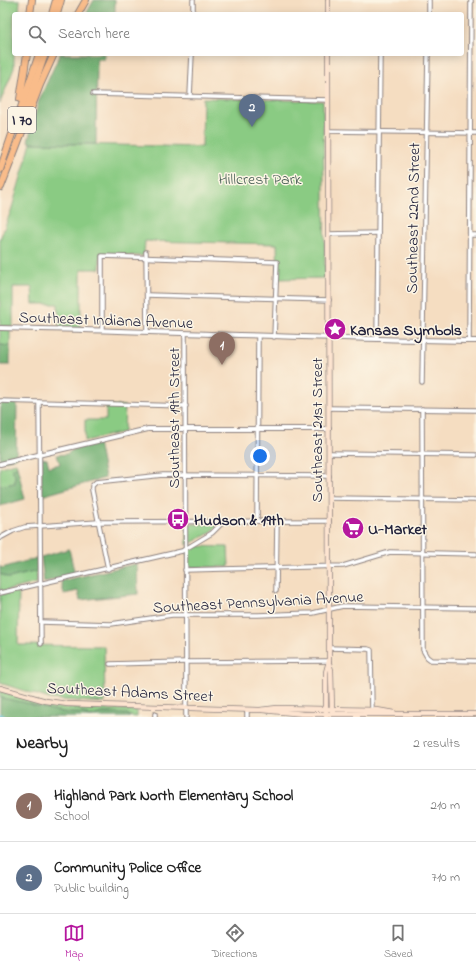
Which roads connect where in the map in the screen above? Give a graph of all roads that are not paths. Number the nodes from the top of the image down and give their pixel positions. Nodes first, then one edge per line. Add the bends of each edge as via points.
1 (32, 0) edge
2 (56, 0) edge
3 (61, 0) edge
4 (86, 0) edge
5 (193, 0) edge
6 (328, 0) edge
7 (429, 0) edge
8 (471, 0) edge
9 (30, 12) edge
10 (53, 12) edge
11 (58, 12) edge
12 (79, 12) edge
13 (192, 12) edge
14 (328, 12) edge
15 (429, 12) edge
16 (27, 56) edge
17 (38, 56) edge
18 (44, 56) edge
19 (53, 56) edge
20 (192, 56) edge
21 (328, 56) edge
22 (380, 56) edge
23 (428, 56) edge
24 (93, 94) dead end
25 (190, 96) junction
26 (328, 100) junction
27 (20, 112) junction
28 (328, 131) junction
29 (379, 131) junction
30 (425, 132) junction
31 (471, 133) junction
32 (476, 133) edge
33 (0, 170) edge
34 (0, 188) edge
35 (378, 233) junction
36 (329, 234) junction
37 (470, 235) junction
38 (476, 235) edge
39 (146, 252) dead end
40 (146, 258) junction
41 (147, 295) junction
42 (276, 299) junction
43 (329, 300) junction
44 (0, 328) edge
45 (102, 329) junction
46 (147, 331) junction
47 (185, 334) junction
48 (258, 336) junction
49 (274, 337) junction
50 (329, 338) junction
51 (377, 339) junction
52 (423, 340) junction
53 (469, 341) junction
54 (476, 341) edge
55 (422, 382) dead end
56 (0, 401) edge
57 (39, 402) junction
58 (186, 406) junction
59 (329, 408) junction
60 (422, 409) junction
61 (476, 410) edge
62 (185, 429) junction
63 (256, 429) junction
64 (329, 429) junction
65 (329, 453) junction
66 (422, 454) junction
67 (40, 455) junction
68 (476, 455) edge
69 (0, 464) edge
70 (185, 475) junction
71 (257, 476) junction
72 (329, 476) junction
73 (329, 498) junction
74 (422, 500) junction
75 (476, 500) edge
76 (257, 521) junction
77 (277, 521) junction
78 (329, 521) junction
79 (98, 522) junction
80 (185, 522) junction
81 (223, 522) junction
82 (40, 525) junction
83 (0, 538) edge
84 (185, 548) junction
85 (422, 553) junction
86 (476, 554) edge
87 (329, 566) junction
88 (108, 568) junction
89 (277, 568) junction
90 (184, 570) junction
91 (41, 584) junction
92 (276, 591) dead end
93 (0, 593) edge
94 (423, 607) junction
95 (476, 608) edge
96 (329, 609) junction
97 (186, 615) junction
98 (41, 622) junction
99 (41, 644) dead end
100 (329, 648) junction
101 (329, 661) junction
102 (476, 661) edge
103 (186, 662) junction
104 (110, 664) dead end
105 (0, 688) edge
106 (186, 708) junction
107 (326, 709) junction
108 (332, 709) junction
109 (247, 710) junction
110 (260, 710) junction
111 (372, 710) junction
112 (394, 713) junction
113 (476, 714) edge
114 (326, 716) edge
115 (332, 716) edge
116 (186, 717) edge
117 (247, 717) edge

1 - 9 highway
2 - 10 highway
3 - 11 highway
4 - 12 highway
5 - 13 street
6 - 14 main road
7 - 15 street
8 - 31 street
16 - 27 highway
17 - 27 highway, I 70
18 - 34 highway, I 70
19 - 34 highway
20 - 25 street
21 - 26 main road, Southeast 21st Street
22 - 29 street
23 - 30 street, Southeast 22nd Street
24 - 25 street
25 - 26 street
26 - 28 main road, Southeast 21st Street
27 - 33 highway, I 70
28 - 29 street
28 - 36 main road, Southeast 21st Street
29 - 30 street
29 - 35 street
30 - 31 street
30 - 52 street, Southeast 22nd Street
31 - 32 street
31 - 37 street
35 - 36 street
35 - 51 street
36 - 43 main road, Southeast 21st Street
37 - 38 street
37 - 53 street
39 - 40 street, Southeast 19th Street
40 - 41 street, Southeast 19th Street
40 - 42 street via 277,262
40 - 45 street via 102,256
41 - 42 street
41 - 46 street, Southeast 19th Street
42 - 43 street
42 - 49 street
43 - 50 main road, Southeast 21st Street
44 - 45 street, Southeast Indiana Avenue
45 - 46 street, Southeast Indiana Avenue
46 - 47 street, Southeast Indiana Avenue
47 - 48 street, Southeast Indiana Avenue
47 - 58 street, Southeast 19th Street
48 - 49 street, Southeast Indiana Avenue
48 - 63 street
49 - 50 street, Southeast Indiana Avenue
50 - 51 street, Southeast Indiana Avenue
50 - 59 main road, Southeast 21st Street
51 - 52 street, Southeast Indiana Avenue
52 - 53 street, Southeast Indiana Avenue
52 - 55 street, Southeast 22nd Street
53 - 54 street, Southeast Indiana Avenue
56 - 57 street
57 - 58 street
57 - 67 street
58 - 62 street, Southeast 19th Street
59 - 60 street
59 - 64 main road, Southeast 21st Street
60 - 61 street
60 - 66 street
62 - 63 street
62 - 67 street via 141,430
62 - 70 street, Southeast 19th Street
63 - 64 street
63 - 71 street
64 - 65 main road, Southeast 21st Street
65 - 66 street
65 - 72 main road, Southeast 21st Street
66 - 68 street
66 - 74 street
67 - 69 street
67 - 82 street
70 - 71 street
70 - 79 street via 134,477 96,482 92,490
70 - 80 street, Southeast 19th Street
71 - 72 street
71 - 76 street
72 - 73 main road, Southeast 21st Street
73 - 74 street
73 - 78 main road, Southeast 21st Street
74 - 75 street
74 - 85 street
76 - 77 street
76 - 81 street
77 - 78 street
77 - 89 street
78 - 87 main road, Southeast 21st Street
79 - 80 street
79 - 82 street
79 - 88 street
80 - 81 street
80 - 84 street, Southeast 19th Street
81 - 84 street via 212,533
82 - 83 street via 19,529
82 - 91 street
84 - 88 street
84 - 90 street, Southeast 19th Street
85 - 86 street
85 - 87 street via 383,553 350,565
85 - 94 street
87 - 89 street
87 - 96 main road, Southeast 21st Street
88 - 91 street
89 - 90 street
89 - 92 street
90 - 97 street, Southeast 19th Street
91 - 93 street
91 - 98 street
94 - 95 street, Southeast Pennsylvania Avenue
94 - 96 street, Southeast Pennsylvania Avenue via 343,606
94 - 102 street via 423,650 427,657 434,660
96 - 97 street, Southeast Pennsylvania Avenue via 313,613
96 - 100 main road, Southeast 21st Street
97 - 98 street, Southeast Pennsylvania Avenue via 160,616 111,624
97 - 103 street, Southeast 19th Street
98 - 99 street
100 - 101 main road, Southeast 21st Street
100 - 111 street via 371,650
101 - 103 street
101 - 107 main road, Southeast 21st Street via 326,672
101 - 108 main road, Southeast 21st Street
103 - 104 street
103 - 106 street, Southeast 19th Street
105 - 106 main road, Southeast Adams Street via 60,704
106 - 109 main road, Southeast Adams Street
106 - 116 street, Southeast 19th Street
107 - 108 main road, Southeast Adams Street
107 - 110 main road, Southeast Adams Street
107 - 114 main road, Southeast 21st Street
108 - 111 main road, Southeast Adams Street
108 - 115 main road, Southeast 21st Street
109 - 110 main road, Southeast Adams Street
109 - 117 street
110 - 114 main road, Southeast Adams Street
111 - 112 main road, Southeast Adams Street
112 - 113 main road, Southeast Adams Street
112 - 115 main road, Southeast Adams Street
114 - 115 main road, Southeast Adams Street

